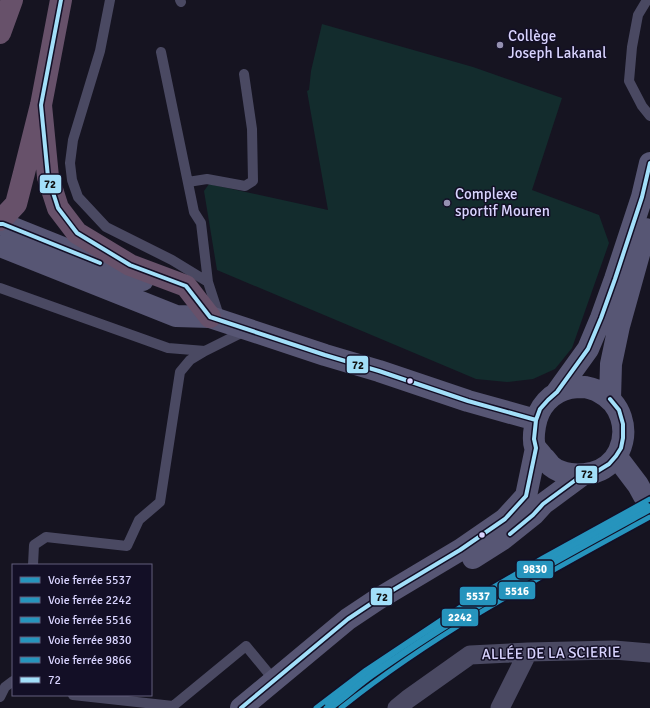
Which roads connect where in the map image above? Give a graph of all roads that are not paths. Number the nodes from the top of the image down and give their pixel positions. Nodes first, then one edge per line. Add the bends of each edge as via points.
1 (12, 0) edge
2 (61, 0) edge
3 (110, 0) edge
4 (646, 0) edge
5 (0, 33) edge
6 (161, 52) dead end
7 (244, 74) dead end
8 (41, 106) junction
9 (650, 116) edge
10 (650, 163) edge
11 (188, 182) junction
12 (650, 215) edge
13 (0, 220) edge
14 (0, 224) edge
15 (0, 246) edge
16 (208, 282) junction
17 (0, 288) edge
18 (215, 319) junction
19 (247, 330) junction
20 (204, 351) junction
21 (557, 392) junction
22 (610, 399) junction
23 (536, 420) junction
24 (536, 448) junction
25 (616, 456) junction
26 (581, 476) junction
27 (644, 496) dead end
28 (33, 564) edge
29 (528, 652) junction
30 (650, 653) edge
31 (274, 680) junction
32 (8, 686) edge
33 (81, 696) edge
34 (0, 697) edge
35 (172, 707) edge
36 (241, 708) edge
37 (260, 708) edge
38 (397, 708) edge
39 (500, 708) edge

1 - 5 highway
2 - 8 highway
3 - 16 lane via 100,51 73,140 70,163 72,180 78,197 106,227 172,260
4 - 9 lane via 638,15 629,81
6 - 11 lane
7 - 11 lane via 252,129 253,181 245,186 207,179
8 - 13 highway via 16,204
8 - 18 highway via 48,177 58,208 77,233 130,265 186,286
10 - 21 main road via 642,197 601,318 588,350
11 - 16 lane via 194,212 201,223
12 - 22 main road via 611,364
14 - 18 main road via 182,296
15 - 18 main road via 176,316
16 - 18 lane
17 - 20 lane via 168,348
18 - 19 main road
19 - 20 lane
19 - 23 main road via 468,401
20 - 28 lane via 190,360 180,372 160,502 139,520 127,546 46,538 34,545
21 - 22 main road via 585,387 598,391
21 - 23 main road via 540,409
22 - 25 main road via 619,410 623,424 623,438
23 - 24 main road
24 - 26 main road via 551,466 565,474
24 - 31 main road via 526,496 504,519 460,550 348,619
25 - 26 main road via 596,472
25 - 27 main road
26 - 37 main road via 543,504 503,540 355,629
29 - 30 street, ALLÉE DE LA SCIERIE via 614,650
29 - 38 street, ALLÉE DE LA SCIERIE via 470,655
29 - 39 street
31 - 35 lane via 246,646
31 - 36 main road
32 - 34 lane
33 - 35 lane

